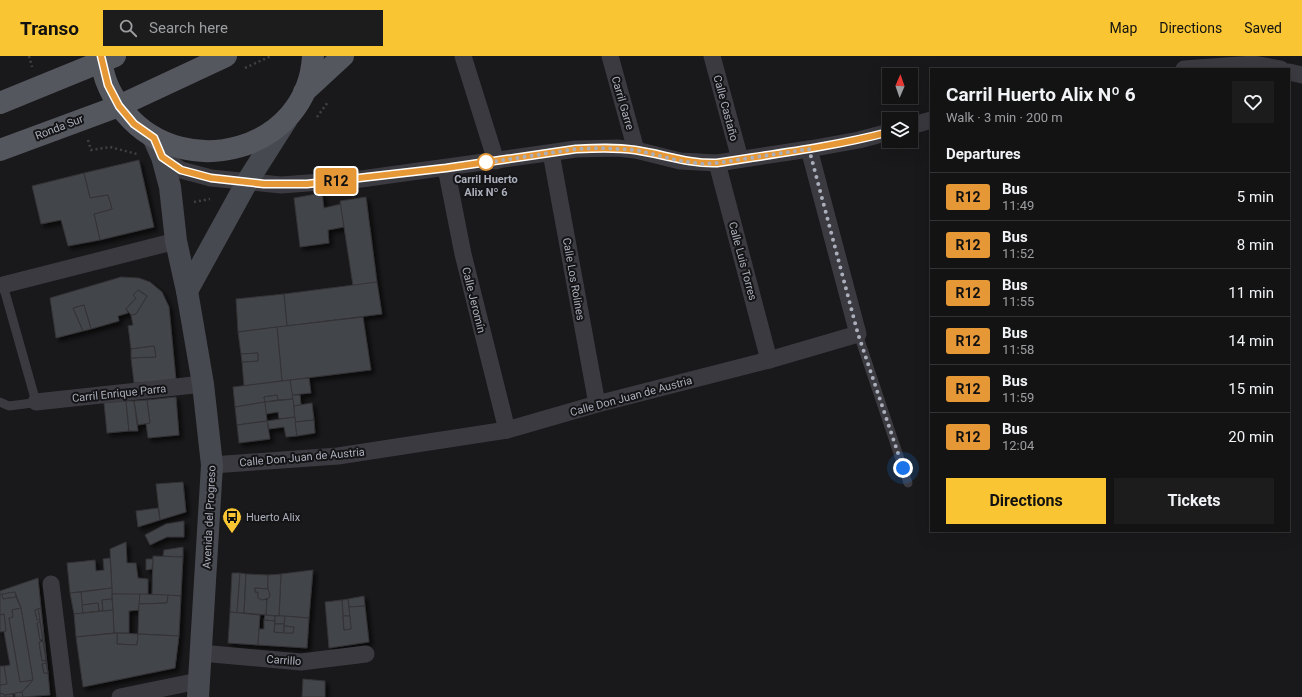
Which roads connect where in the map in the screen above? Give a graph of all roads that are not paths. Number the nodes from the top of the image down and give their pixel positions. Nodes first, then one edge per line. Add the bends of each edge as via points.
1 (226, 56) edge
2 (313, 56) edge
3 (343, 56) edge
4 (463, 56) edge
5 (610, 56) edge
6 (712, 56) edge
7 (102, 58) edge
8 (1198, 68) edge
9 (1275, 68) edge
10 (1290, 72) edge
11 (1302, 75) edge
12 (304, 92) junction
13 (0, 103) edge
14 (119, 106) junction
15 (292, 111) junction
16 (930, 120) edge
17 (918, 124) edge
18 (882, 134) edge
19 (158, 148) junction
20 (809, 149) junction
21 (0, 150) edge
22 (636, 150) junction
23 (551, 153) junction
24 (740, 159) junction
25 (496, 161) junction
26 (717, 163) junction
27 (446, 168) junction
28 (247, 182) junction
29 (176, 241) junction
30 (3, 284) joint
31 (187, 291) junction
32 (858, 334) junction
33 (769, 360) junction
34 (203, 384) junction
35 (0, 402) edge
36 (39, 402) junction
37 (597, 404) junction
38 (507, 430) junction
39 (212, 465) junction
40 (908, 483) dead end
41 (52, 584) dead end
42 (201, 653) junction
43 (366, 654) dead end
44 (198, 689) edge
45 (65, 697) edge
46 (120, 697) edge

1 - 14 main road, Ronda Sur
2 - 12 main road via 313,66
3 - 12 main road
4 - 25 street
5 - 22 street, Carril Garre
6 - 24 street, Calle Castaño
7 - 13 main road
7 - 14 main road via 108,85
8 - 9 street via 1253,64
10 - 11 street
12 - 15 main road
14 - 19 main road
14 - 21 main road, Ronda Sur
15 - 19 main road via 262,137 244,146 204,152
15 - 28 main road
16 - 17 street
18 - 20 street
19 - 28 street via 170,164 192,173
19 - 29 main road, Avenida del Progreso via 173,205
20 - 24 street
20 - 32 street
22 - 23 street via 600,148
22 - 26 street via 680,161
23 - 25 street
23 - 37 street, Calle Los Rolines
24 - 26 street
25 - 27 street
26 - 33 street, Calle Luis Torres
27 - 28 street via 281,186
27 - 38 street, Calle Jeromín via 463,254
28 - 31 main road
29 - 30 street
29 - 31 main road, Avenida del Progreso
30 - 36 lane
31 - 34 main road, Avenida del Progreso
32 - 33 street, Calle Don Juan de Austria
32 - 40 lane
33 - 37 street, Calle Don Juan de Austria
34 - 36 street, Carril Enrique Parra
34 - 39 main road, Avenida del Progreso
35 - 36 lane via 9,406
37 - 38 street, Calle Don Juan de Austria
38 - 39 street, Calle Don Juan de Austria via 338,456
39 - 42 main road, Avenida del Progreso
41 - 45 street
42 - 43 street, Carrillo via 301,662
42 - 44 main road, Avenida del Progreso
44 - 46 street

